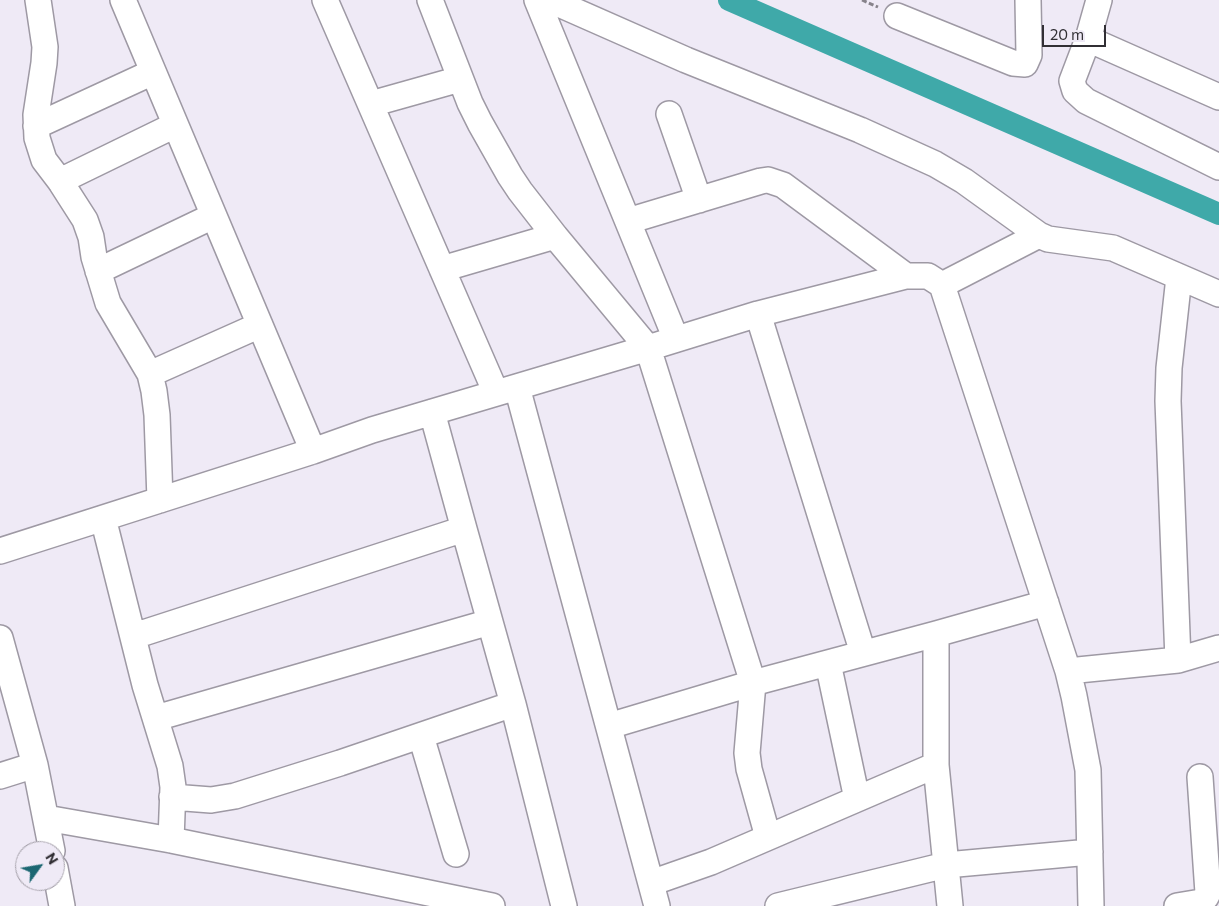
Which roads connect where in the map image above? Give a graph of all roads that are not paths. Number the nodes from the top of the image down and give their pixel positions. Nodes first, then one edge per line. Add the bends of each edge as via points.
1 (38, 0) edge
2 (123, 0) edge
3 (325, 0) edge
4 (430, 0) edge
5 (538, 0) edge
6 (550, 0) edge
7 (1028, 0) edge
8 (1098, 0) edge
9 (897, 16) dead end
10 (1088, 39) junction
11 (152, 72) junction
12 (460, 79) junction
13 (1219, 97) edge
14 (371, 104) junction
15 (669, 114) dead end
16 (175, 125) junction
17 (36, 126) junction
18 (1219, 167) edge
19 (60, 181) junction
20 (699, 200) junction
21 (214, 216) junction
22 (628, 220) junction
23 (555, 236) junction
24 (1039, 236) junction
25 (442, 269) junction
26 (98, 272) junction
27 (906, 276) junction
28 (1179, 277) junction
29 (942, 285) junction
30 (1219, 294) edge
31 (758, 314) junction
32 (260, 325) junction
33 (676, 339) junction
34 (648, 348) junction
35 (150, 374) junction
36 (507, 390) junction
37 (432, 412) junction
38 (312, 451) junction
39 (160, 500) junction
40 (103, 518) junction
41 (464, 529) junction
42 (0, 551) edge
43 (1046, 603) junction
44 (490, 622) junction
45 (936, 634) junction
46 (134, 636) junction
47 (0, 638) edge
48 (1219, 648) edge
49 (864, 653) junction
50 (1178, 660) junction
51 (828, 663) junction
52 (1068, 671) junction
53 (5, 676) edge
54 (753, 683) junction
55 (513, 704) junction
56 (156, 718) junction
57 (609, 726) junction
58 (421, 736) junction
59 (35, 765) junction
60 (936, 765) junction
61 (0, 776) edge
62 (1200, 777) dead end
63 (172, 797) junction
64 (857, 799) junction
65 (46, 818) junction
66 (768, 837) junction
67 (171, 840) junction
68 (50, 841) edge
69 (1090, 852) junction
70 (456, 854) dead end
71 (946, 865) junction
72 (59, 891) edge
73 (654, 894) edge
74 (62, 906) edge
75 (492, 906) edge
76 (564, 906) edge
77 (778, 906) edge
78 (950, 906) edge
79 (1091, 906) edge
80 (1177, 906) edge

1 - 17 street via 45,47
2 - 11 street
3 - 14 street
4 - 12 street
5 - 22 street
6 - 24 street via 909,152 964,181
7 - 9 street via 1029,56 1025,64 1013,63
8 - 10 street
10 - 13 street
10 - 18 street via 1072,81 1075,91 1086,101
11 - 16 street
11 - 17 street
12 - 14 street
12 - 23 street via 510,176
14 - 25 street
15 - 20 street
16 - 19 street
16 - 21 street
17 - 19 street via 44,160
19 - 26 street via 85,220
20 - 22 street
20 - 27 street via 761,181 776,182
21 - 26 street
21 - 32 street
22 - 33 street
23 - 25 street
23 - 34 street
24 - 28 street via 1113,248
24 - 29 street
25 - 36 street
26 - 35 street via 108,303
27 - 29 street via 928,276
27 - 31 street
28 - 30 street
28 - 50 street via 1168,401
29 - 43 street
31 - 33 street
31 - 49 street
32 - 35 street
32 - 38 street
33 - 34 street
34 - 36 street
34 - 54 street
35 - 39 street via 157,415
36 - 37 street
36 - 57 street
37 - 38 street
37 - 41 street
38 - 39 street
39 - 40 street
40 - 42 street
40 - 46 street
41 - 44 street
41 - 46 street
43 - 45 street
43 - 52 street
44 - 55 street
44 - 56 street
45 - 49 street
45 - 60 street
46 - 56 street
47 - 53 street
48 - 50 street
49 - 51 street
50 - 52 street
51 - 54 street
51 - 64 street
52 - 69 street via 1088,770
53 - 59 street
54 - 57 street
54 - 66 street via 747,753
55 - 58 street
55 - 76 street
56 - 63 street via 170,766
57 - 73 street
58 - 63 street via 234,796 211,800
58 - 70 street
59 - 61 street
59 - 65 street
60 - 64 street
60 - 71 street
62 - 80 street via 1208,893 1201,902
63 - 67 street
64 - 66 street
65 - 67 street
65 - 68 street
66 - 73 street via 711,862
67 - 75 street
69 - 71 street
69 - 79 street
71 - 77 street
71 - 78 street
72 - 74 street

